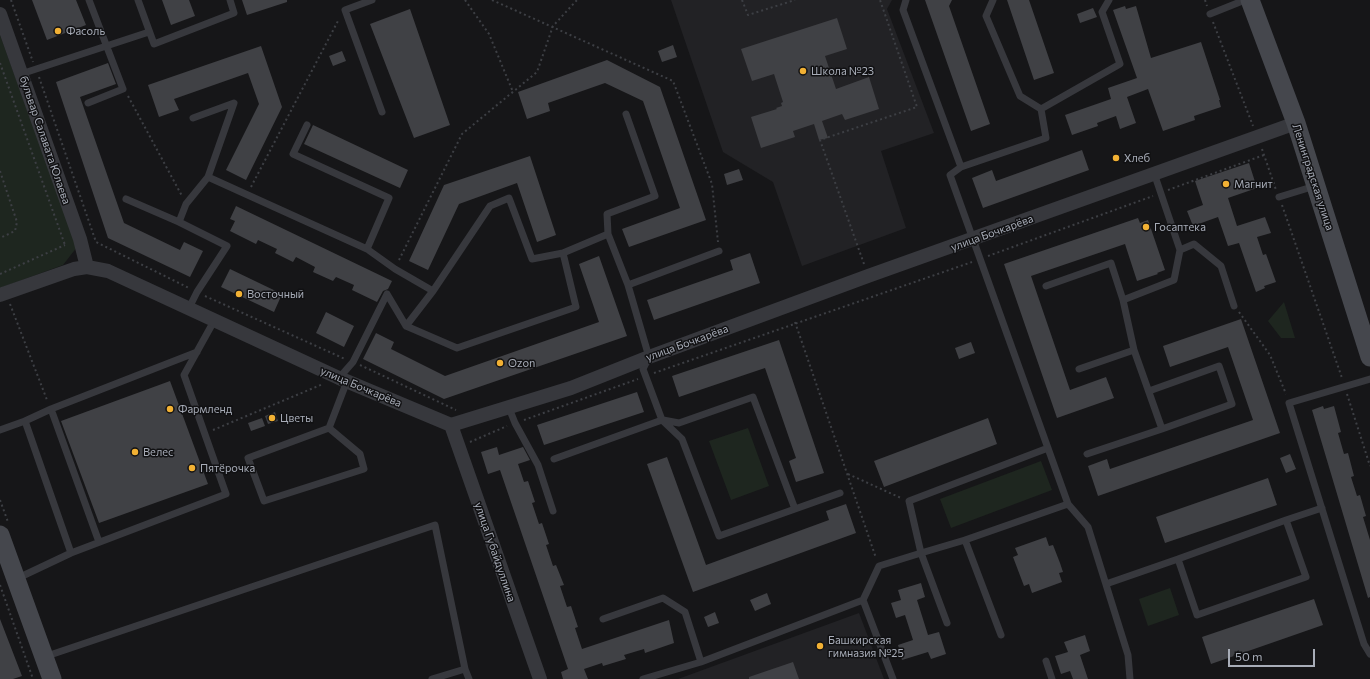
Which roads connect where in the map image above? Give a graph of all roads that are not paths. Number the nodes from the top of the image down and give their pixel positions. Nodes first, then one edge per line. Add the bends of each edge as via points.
1 (89, 0) edge
2 (138, 0) edge
3 (230, 0) edge
4 (372, 0) edge
5 (906, 0) edge
6 (993, 0) edge
7 (1109, 0) edge
8 (1245, 0) edge
9 (1250, 0) edge
10 (0, 14) edge
11 (1210, 14) road end
12 (150, 32) junction
13 (108, 46) junction
14 (21, 74) junction
15 (88, 104) dead end
16 (1041, 109) junction
17 (382, 112) dead end
18 (626, 114) dead end
19 (193, 118) dead end
20 (1296, 123) junction
21 (307, 125) dead end
22 (961, 167) junction
23 (1154, 173) junction
24 (208, 177) junction
25 (1317, 186) junction
26 (1279, 197) road end
27 (126, 199) dead end
28 (179, 222) junction
29 (608, 234) junction
30 (973, 240) junction
31 (367, 250) junction
32 (1180, 250) junction
33 (719, 251) road end
34 (563, 253) junction
35 (87, 267) junction
36 (628, 285) junction
37 (1046, 286) dead end
38 (433, 291) junction
39 (3, 294) edge
40 (1123, 300) junction
41 (1234, 306) road end
42 (189, 308) junction
43 (214, 322) junction
44 (406, 326) junction
45 (1134, 350) junction
46 (197, 352) junction
47 (649, 357) junction
48 (1370, 357) edge
49 (1079, 369) dead end
50 (343, 379) junction
51 (1370, 379) edge
52 (1149, 391) junction
53 (509, 408) junction
54 (51, 409) junction
55 (662, 420) junction
56 (25, 421) junction
57 (451, 425) junction
58 (329, 428) junction
59 (1162, 429) junction
60 (0, 430) edge
61 (1048, 448) junction
62 (1086, 454) dead end
63 (554, 459) dead end
64 (840, 493) dead end
65 (1068, 504) junction
66 (1322, 508) junction
67 (795, 509) junction
68 (553, 511) dead end
69 (1286, 520) junction
70 (0, 535) edge
71 (965, 540) junction
72 (99, 542) junction
73 (71, 553) junction
74 (922, 554) junction
75 (1178, 559) junction
76 (8, 582) edge
77 (1106, 584) junction
78 (863, 600) junction
79 (603, 619) dead end
80 (946, 623) dead end
81 (1001, 636) dead end
82 (1370, 654) edge
83 (44, 657) junction
84 (1046, 661) dead end
85 (700, 662) junction
86 (465, 669) junction
87 (52, 679) edge
88 (432, 679) edge
89 (469, 679) edge
90 (540, 679) edge
91 (643, 679) edge
92 (893, 679) edge
93 (1052, 679) edge
94 (1130, 679) edge

1 - 13 lane
2 - 12 lane
3 - 12 lane via 234,13 154,44
4 - 17 lane via 345,10
5 - 22 lane via 903,10
6 - 16 lane via 986,16 1020,96
7 - 16 lane via 1102,12 1120,64
8 - 11 lane
9 - 20 street, Ленинградская улица
10 - 14 street, бульвар Салавата Юлаева
12 - 13 lane
13 - 14 lane
13 - 15 lane via 123,88
14 - 35 street, бульвар Салавата Юлаева via 80,239
16 - 22 lane via 1046,138
18 - 29 lane via 655,196 607,214
19 - 24 lane via 234,103
20 - 23 street, улица Бочкарёва
20 - 25 street, Ленинградская улица
21 - 31 lane via 293,154 389,198
22 - 30 lane via 950,175
23 - 30 street, улица Бочкарёва
23 - 32 lane
24 - 28 lane via 186,204
24 - 31 lane
25 - 26 lane
25 - 48 street, Ленинградская улица
27 - 28 lane
28 - 42 lane via 227,246
29 - 34 lane
29 - 36 lane
30 - 47 street, улица Бочкарёва
30 - 61 lane
31 - 38 lane
32 - 40 lane via 1174,280
32 - 41 lane via 1194,244 1221,266
33 - 36 lane
34 - 38 lane via 532,259 509,198 490,206
34 - 44 lane via 576,307 457,348
35 - 39 street via 74,269
35 - 42 street, улица Бочкарёва via 108,271
36 - 47 lane
37 - 40 lane via 1111,263
38 - 44 lane
40 - 45 lane
42 - 43 street, улица Бочкарёва
43 - 46 lane
43 - 50 street, улица Бочкарёва
44 - 50 lane via 387,294
45 - 49 lane
45 - 52 lane
46 - 54 lane
46 - 72 lane via 184,375 226,494
47 - 53 street, улица Бочкарёва via 571,388
47 - 55 lane via 643,369
50 - 57 street, улица Бочкарёва
50 - 58 lane
51 - 66 lane via 1289,403
52 - 59 lane
52 - 59 lane via 1219,366 1222,373 1232,404
53 - 57 street, улица Бочкарёва
53 - 68 lane via 538,465
54 - 56 lane
54 - 72 lane
55 - 63 lane
55 - 67 lane via 682,439 719,536
55 - 67 lane via 679,423 753,397
56 - 60 lane
56 - 73 lane
57 - 90 street, улица Губайдуллина
58 - 58 lane via 360,454 364,469 264,502 248,458
59 - 62 lane
61 - 65 lane
61 - 74 lane via 909,501
64 - 67 lane
65 - 71 lane
65 - 77 lane via 1088,527
66 - 69 lane
66 - 82 lane via 1364,644
69 - 75 lane
69 - 75 lane via 1306,576 1277,587 1197,615
70 - 76 street
71 - 74 lane
71 - 81 lane
72 - 73 lane
73 - 76 lane
74 - 78 lane via 879,566
74 - 80 lane
75 - 77 lane
76 - 83 street
77 - 94 lane via 1128,655
78 - 85 lane
78 - 92 lane
79 - 85 lane via 663,598 685,612
83 - 86 lane via 435,525
83 - 87 street
84 - 93 lane
85 - 91 lane
86 - 88 lane
86 - 89 lane

